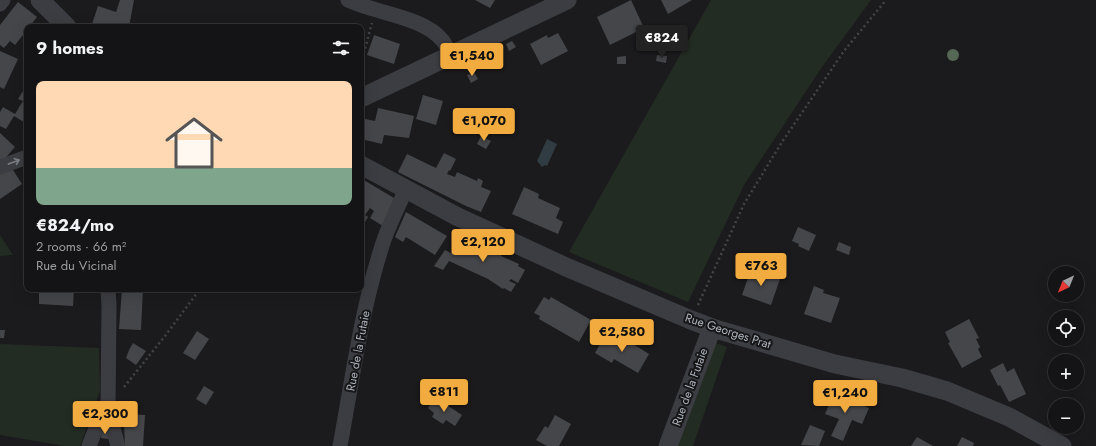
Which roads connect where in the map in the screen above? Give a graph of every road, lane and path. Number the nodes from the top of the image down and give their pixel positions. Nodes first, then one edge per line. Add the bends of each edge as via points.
1 (2, 0) edge
2 (40, 0) edge
3 (348, 0) edge
4 (567, 0) edge
5 (886, 0) edge
6 (0, 4) edge
7 (375, 10) junction
8 (63, 24) edge
9 (364, 52) edge
10 (451, 56) junction
11 (364, 97) edge
12 (24, 158) edge
13 (0, 167) edge
14 (364, 167) edge
15 (406, 189) junction
16 (108, 292) edge
17 (198, 292) edge
18 (691, 320) junction
19 (712, 328) junction
20 (108, 410) junction
21 (89, 446) edge
22 (118, 446) edge
23 (340, 446) edge
24 (668, 446) edge
25 (1062, 446) edge

1 - 6 street
2 - 8 street
3 - 7 street
4 - 10 street
5 - 18 path via 844,51 782,142 744,204
7 - 9 path
7 - 10 street via 416,22 429,29 442,39
10 - 11 street
13 -> 12 street
14 - 15 street, Rue Georges Prat
15 - 18 street, Rue Georges Prat via 458,217 566,267
15 - 23 street, Rue de la Futaie via 386,236 373,279
16 - 20 street
17 - 20 path
18 - 19 street, Rue Georges Prat
19 - 24 street, Rue de la Futaie
19 - 25 street, Rue Georges Prat via 835,364 902,378 947,391 1010,417
20 - 21 street via 96,428
20 - 22 street

